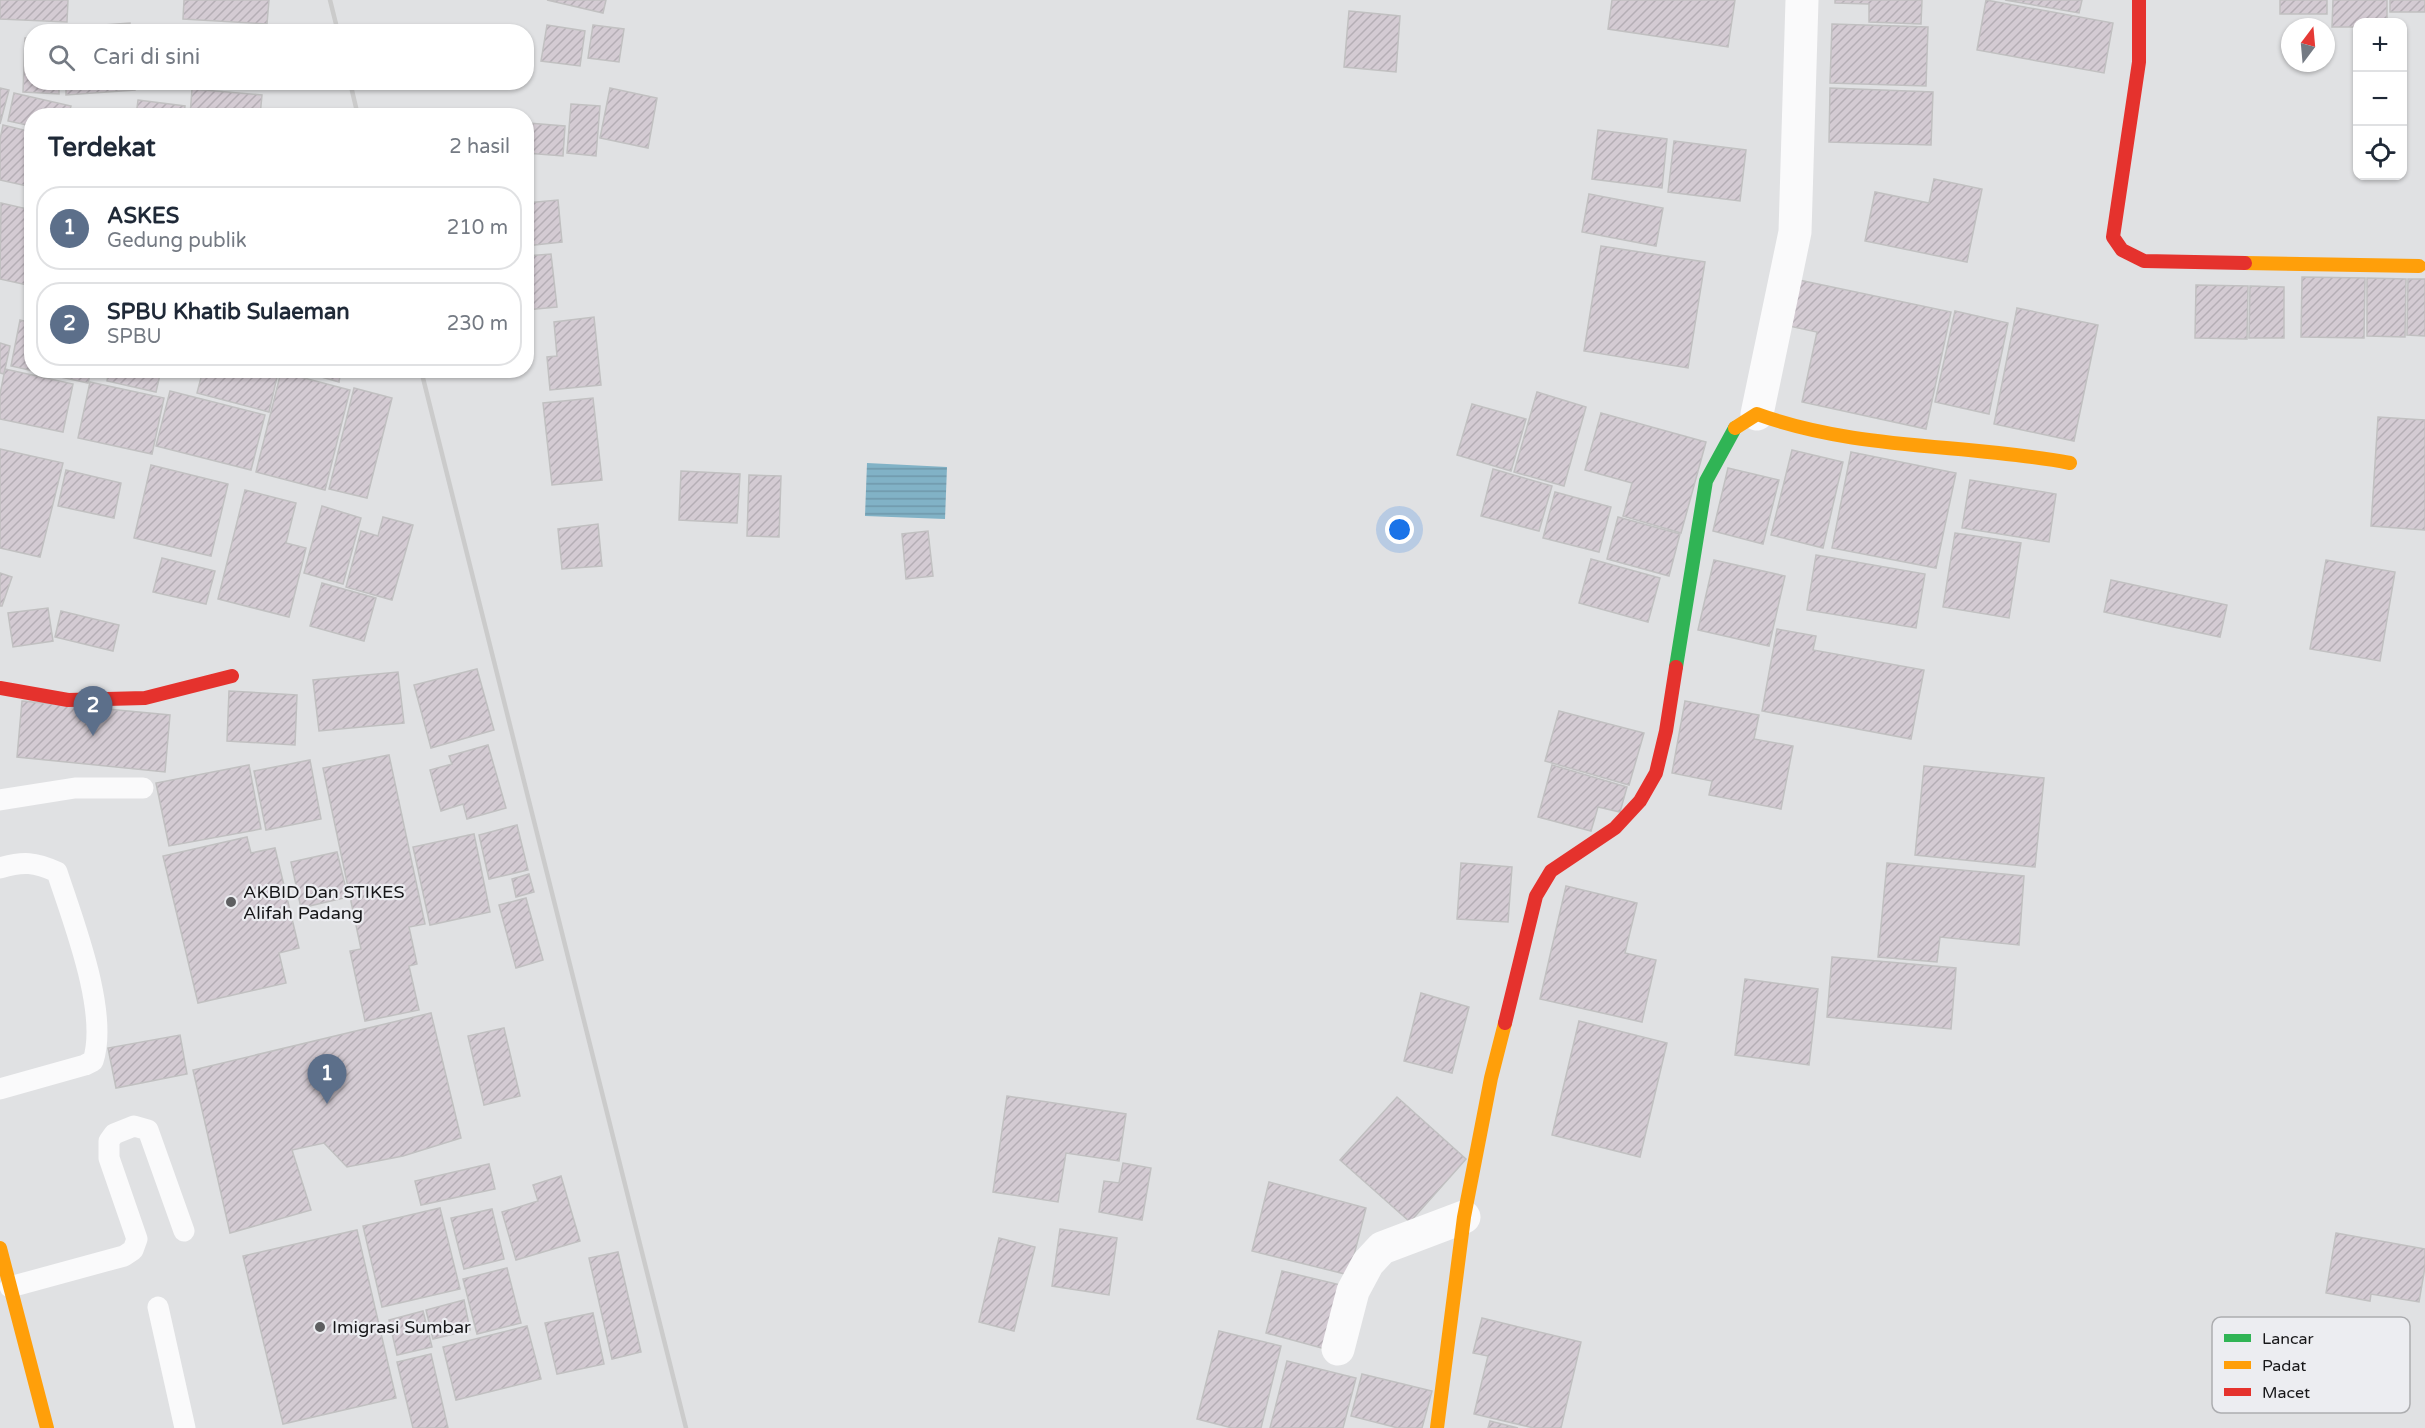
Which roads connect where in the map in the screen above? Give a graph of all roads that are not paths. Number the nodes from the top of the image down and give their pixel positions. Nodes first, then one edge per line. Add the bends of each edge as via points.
1 (1802, 0) edge
2 (2139, 0) edge
3 (2419, 266) dead end
4 (1756, 414) junction
5 (2070, 463) dead end
6 (232, 676) dead end
7 (0, 688) edge
8 (143, 788) dead end
9 (0, 800) edge
10 (0, 868) edge
11 (0, 1089) edge
12 (1464, 1217) junction
13 (184, 1230) dead end
14 (0, 1248) edge
15 (10, 1287) junction
16 (158, 1307) dead end
17 (1338, 1349) dead end
18 (47, 1428) edge
19 (185, 1428) edge
20 (1437, 1428) edge

1 - 4 street via 1795,232
2 - 3 street via 2139,62 2113,237 2116,245 2144,261
4 - 5 street via 1780,424 1840,436
4 - 12 street via 1733,430 1706,481 1656,773 1640,801 1621,821 1551,871 1536,896 1491,1078
6 - 7 street via 145,698 68,700
8 - 9 lane via 75,788
10 - 11 lane via 19,862 57,872 93,991 97,1049 93,1061 86,1065
12 - 17 street via 1382,1248 1375,1255 1353,1291
12 - 20 street
13 - 15 lane via 148,1130 134,1126 114,1134 109,1141 109,1158 136,1239 133,1250 124,1256
14 - 15 street
15 - 18 street
16 - 19 lane

